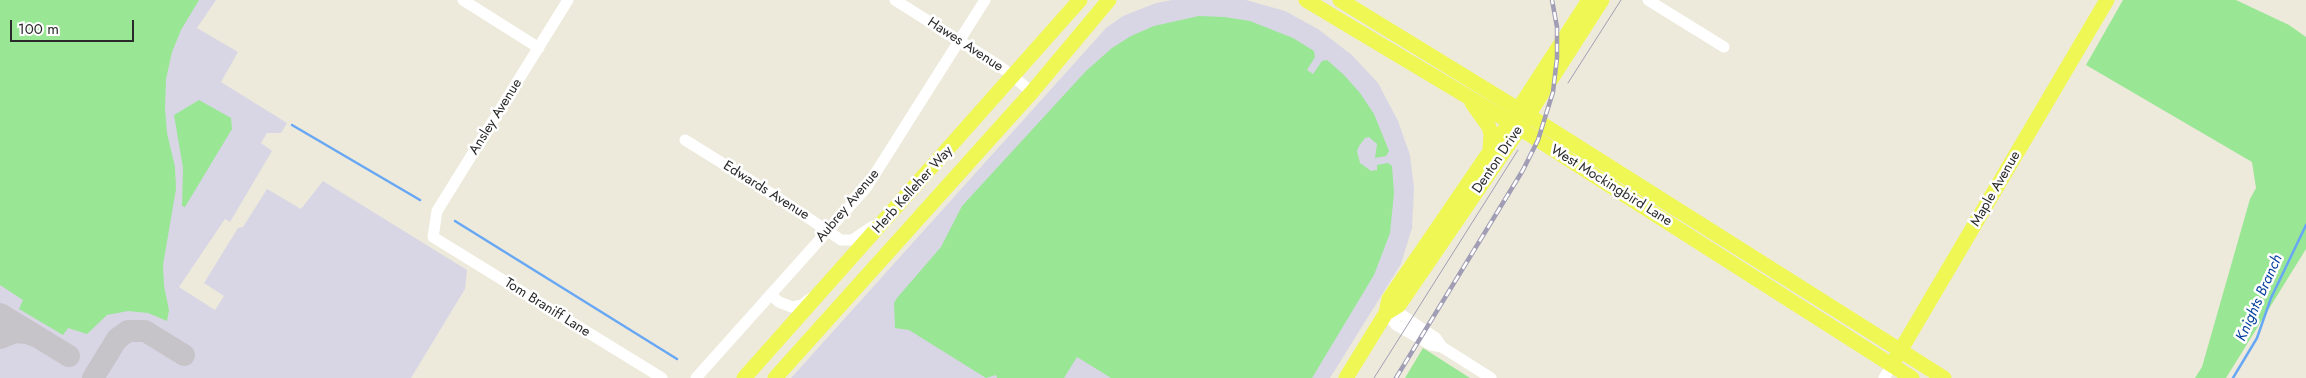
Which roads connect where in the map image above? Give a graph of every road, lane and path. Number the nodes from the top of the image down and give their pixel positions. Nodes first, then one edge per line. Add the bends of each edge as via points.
1 (463, 0) edge
2 (568, 0) edge
3 (895, 0) edge
4 (985, 0) edge
5 (1306, 0) edge
6 (1340, 0) edge
7 (1589, 0) edge
8 (1602, 0) edge
9 (1648, 0) edge
10 (2107, 0) edge
11 (1077, 2) edge
12 (1108, 3) edge
13 (1393, 32) junction
14 (960, 42) junction
15 (1383, 46) junction
16 (1724, 47) dead end
17 (539, 48) junction
18 (1014, 77) junction
19 (1032, 92) junction
20 (1462, 93) junction
21 (1523, 112) junction
22 (1515, 125) junction
23 (685, 140) dead end
24 (1490, 150) junction
25 (1651, 192) junction
26 (1643, 206) junction
27 (897, 208) junction
28 (829, 230) junction
29 (433, 237) joint
30 (1784, 276) junction
31 (825, 289) junction
32 (1775, 290) junction
33 (772, 296) junction
34 (1386, 312) junction
35 (1901, 349) junction
36 (1888, 371) edge
37 (701, 375) edge
38 (662, 378) edge
39 (744, 378) edge
40 (776, 378) edge
41 (1346, 378) edge
42 (1491, 378) edge
43 (1912, 378) edge
44 (1944, 378) edge

1 - 17 street
2 - 17 street, Ansley Avenue
3 - 14 street, Hawes Avenue
4 - 14 street, Aubrey Avenue
5 - 15 main road, West Mockingbird Lane
6 - 13 main road, West Mockingbird Lane
7 - 21 main road, Denton Drive
8 - 21 main road, Denton Drive
9 - 16 street
10 - 35 main road, Maple Avenue
11 - 18 main road, Herb Kelleher Way
12 - 19 main road, Herb Kelleher Way
13 - 15 main road
13 - 21 main road, West Mockingbird Lane
14 - 18 street, Hawes Avenue
14 - 28 street, Aubrey Avenue via 866,188
15 - 20 main road, West Mockingbird Lane
17 - 29 street, Ansley Avenue via 437,211
18 - 19 street, Hawes Avenue
18 - 27 main road, Herb Kelleher Way
19 - 40 main road, Herb Kelleher Way
20 - 22 main road, West Mockingbird Lane
20 - 24 main road via 1489,127
21 - 22 main road, Denton Drive
21 - 25 main road, West Mockingbird Lane
22 - 24 main road, Denton Drive
22 - 26 main road, West Mockingbird Lane
22 - 34 main road, Denton Drive via 1399,305
23 - 28 street, Edwards Avenue
24 - 34 main road, Denton Drive via 1389,300
25 - 26 main road
25 - 30 main road, West Mockingbird Lane
26 - 32 main road, West Mockingbird Lane
27 - 28 street, Edwards Avenue via 852,240 841,240
27 - 31 main road, Herb Kelleher Way
28 - 33 street, Aubrey Avenue
29 - 38 street, Tom Braniff Lane
30 - 32 main road
30 - 35 main road, West Mockingbird Lane
31 - 33 street via 802,305 792,307
31 - 39 main road, Herb Kelleher Way
32 - 36 main road, West Mockingbird Lane
33 - 37 street, Aubrey Avenue
34 - 41 main road, Denton Drive
34 - 42 street via 1396,325 1431,345 1442,347
35 - 36 main road, Maple Avenue
35 - 44 main road, West Mockingbird Lane
36 - 43 main road, West Mockingbird Lane

